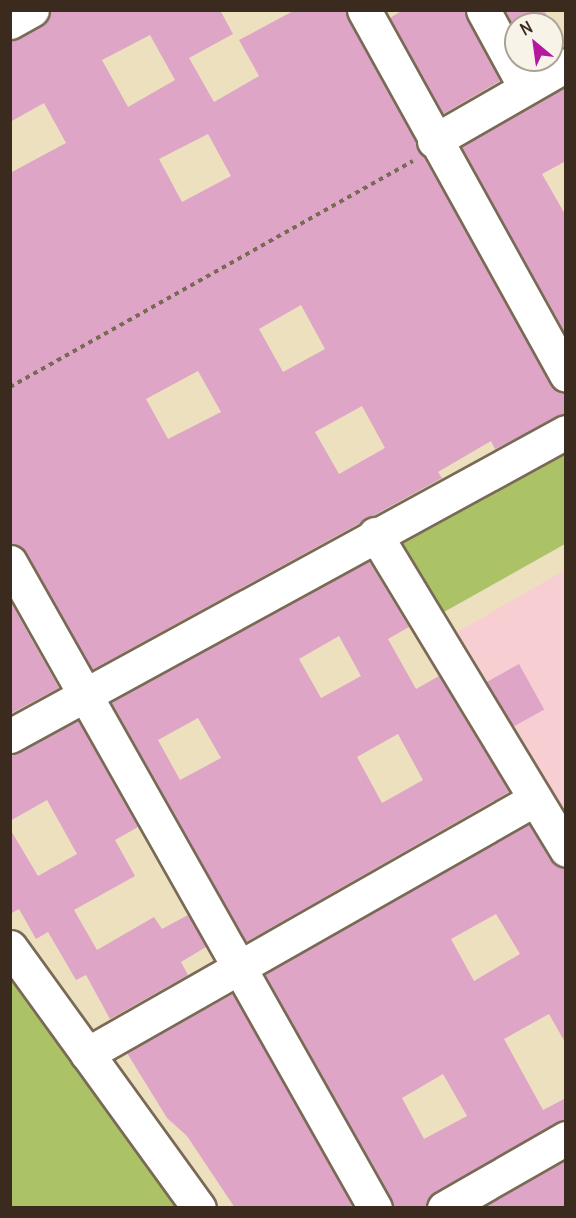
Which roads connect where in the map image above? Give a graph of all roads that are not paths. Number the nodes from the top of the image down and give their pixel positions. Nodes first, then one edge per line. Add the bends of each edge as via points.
1 (32, 10) edge
2 (364, 10) edge
3 (483, 10) edge
4 (10, 22) edge
5 (566, 64) edge
6 (525, 87) junction
7 (436, 144) junction
8 (566, 375) edge
9 (566, 432) edge
10 (375, 534) junction
11 (10, 562) edge
12 (86, 696) junction
13 (10, 736) edge
14 (535, 799) junction
15 (566, 850) edge
16 (10, 947) edge
17 (240, 968) junction
18 (87, 1054) junction
19 (566, 1138) edge
20 (199, 1208) edge
21 (375, 1208) edge
22 (444, 1208) edge

1 - 4 street
2 - 7 street
3 - 6 street
5 - 6 street
6 - 7 street
7 - 8 street
9 - 10 street
10 - 12 street
10 - 14 street
11 - 12 street
12 - 13 street
12 - 17 street
14 - 15 street
14 - 17 street
16 - 18 street
17 - 18 street
17 - 21 street
18 - 20 street
19 - 22 street

